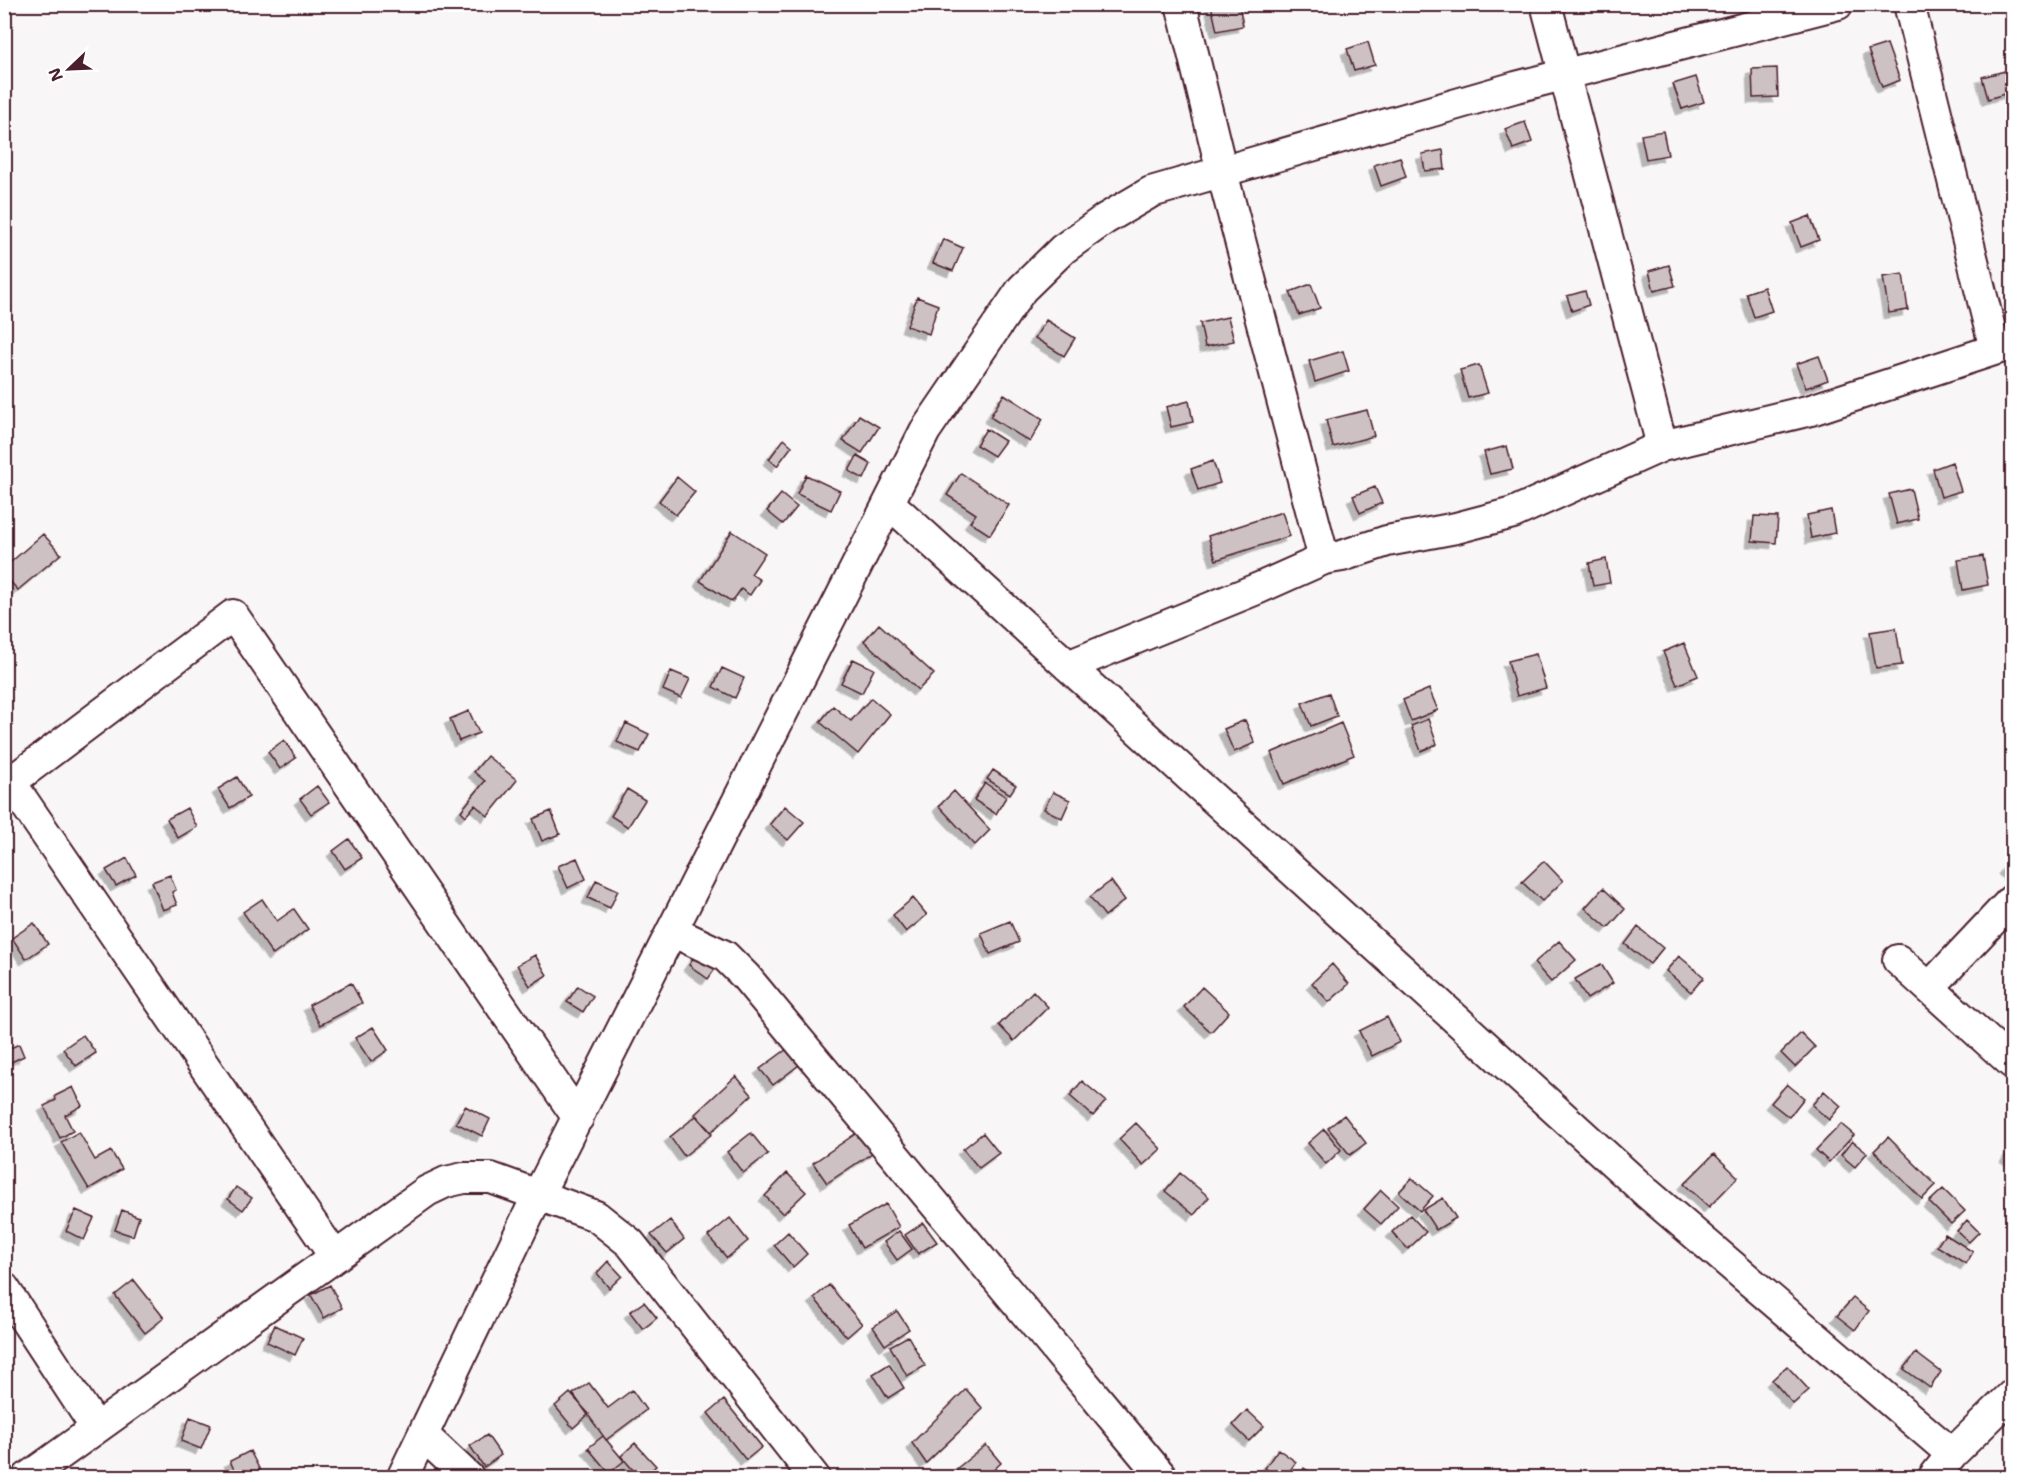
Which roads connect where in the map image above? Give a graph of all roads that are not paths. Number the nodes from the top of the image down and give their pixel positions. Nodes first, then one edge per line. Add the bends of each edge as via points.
1 (1181, 4) edge
2 (1546, 4) edge
3 (1838, 4) edge
4 (1909, 4) edge
5 (1565, 75) junction
6 (1222, 172) junction
7 (2004, 347) edge
8 (1662, 446) junction
9 (889, 503) junction
10 (1324, 559) junction
11 (1068, 666) junction
12 (8, 785) edge
13 (2013, 900) edge
14 (672, 931) junction
15 (1898, 960) dead end
16 (1929, 988) junction
17 (2013, 1063) edge
18 (578, 1118) junction
19 (538, 1195) junction
20 (335, 1257) junction
21 (4, 1288) edge
22 (2013, 1395) edge
23 (96, 1428) junction
24 (423, 1435) junction
25 (1952, 1454) junction
26 (27, 1478) edge
27 (402, 1478) edge
28 (469, 1478) edge
29 (815, 1478) edge
30 (1163, 1478) edge
31 (1933, 1478) edge

1 - 6 street
2 - 5 street
3 - 5 street
4 - 7 street
5 - 6 street
5 - 8 street
6 - 9 street via 1151,192 1063,249 1030,281 925,431
6 - 10 street
7 - 8 street via 1811,410
8 - 10 street via 1513,513
9 - 11 street
9 - 14 street
10 - 11 street
11 - 25 street via 1647,1193
12 - 18 street via 232,615
12 - 20 street
13 - 16 street
14 - 18 street
14 - 30 street via 725,956 746,976
15 - 16 street
16 - 17 street
18 - 19 street
19 - 20 street via 491,1178 446,1182 427,1191
19 - 24 street
19 - 29 street via 596,1216 630,1243
20 - 23 street
21 - 23 street
22 - 25 street
23 - 26 street
24 - 27 street
24 - 28 street
25 - 31 street

